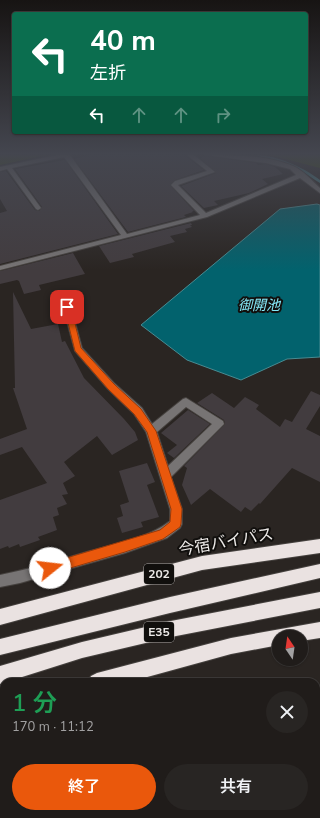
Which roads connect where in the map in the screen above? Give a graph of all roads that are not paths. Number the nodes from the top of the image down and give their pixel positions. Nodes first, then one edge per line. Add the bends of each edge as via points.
1 (27, 193) edge
2 (94, 193) edge
3 (182, 193) edge
4 (258, 193) edge
5 (38, 208) dead end
6 (205, 216) junction
7 (126, 237) junction
8 (0, 268) edge
9 (67, 307) dead end
10 (151, 431) junction
11 (166, 475) junction
12 (320, 546) edge
13 (320, 571) edge
14 (0, 580) edge
15 (320, 600) edge
16 (0, 617) edge
17 (320, 630) edge
18 (308, 632) edge
19 (272, 638) edge
20 (0, 647) edge
21 (82, 650) junction
22 (0, 675) edge
23 (10, 678) edge
24 (112, 678) edge

1 - 5 street
2 - 7 street
3 - 6 street
4 - 6 street
6 - 7 street
7 - 8 street
9 - 10 street via 78,349 111,386 138,411
10 - 11 street
10 - 11 street via 186,402 219,424
11 - 14 street via 176,509 176,524 163,534 20,577
12 - 16 highway, 今宿バイパス / 202 via 202,563
13 - 20 highway, E35
15 - 21 highway, E35 via 171,629
17 - 18 highway
19 - 24 highway via 231,646
21 - 22 highway, E35
21 - 23 highway

